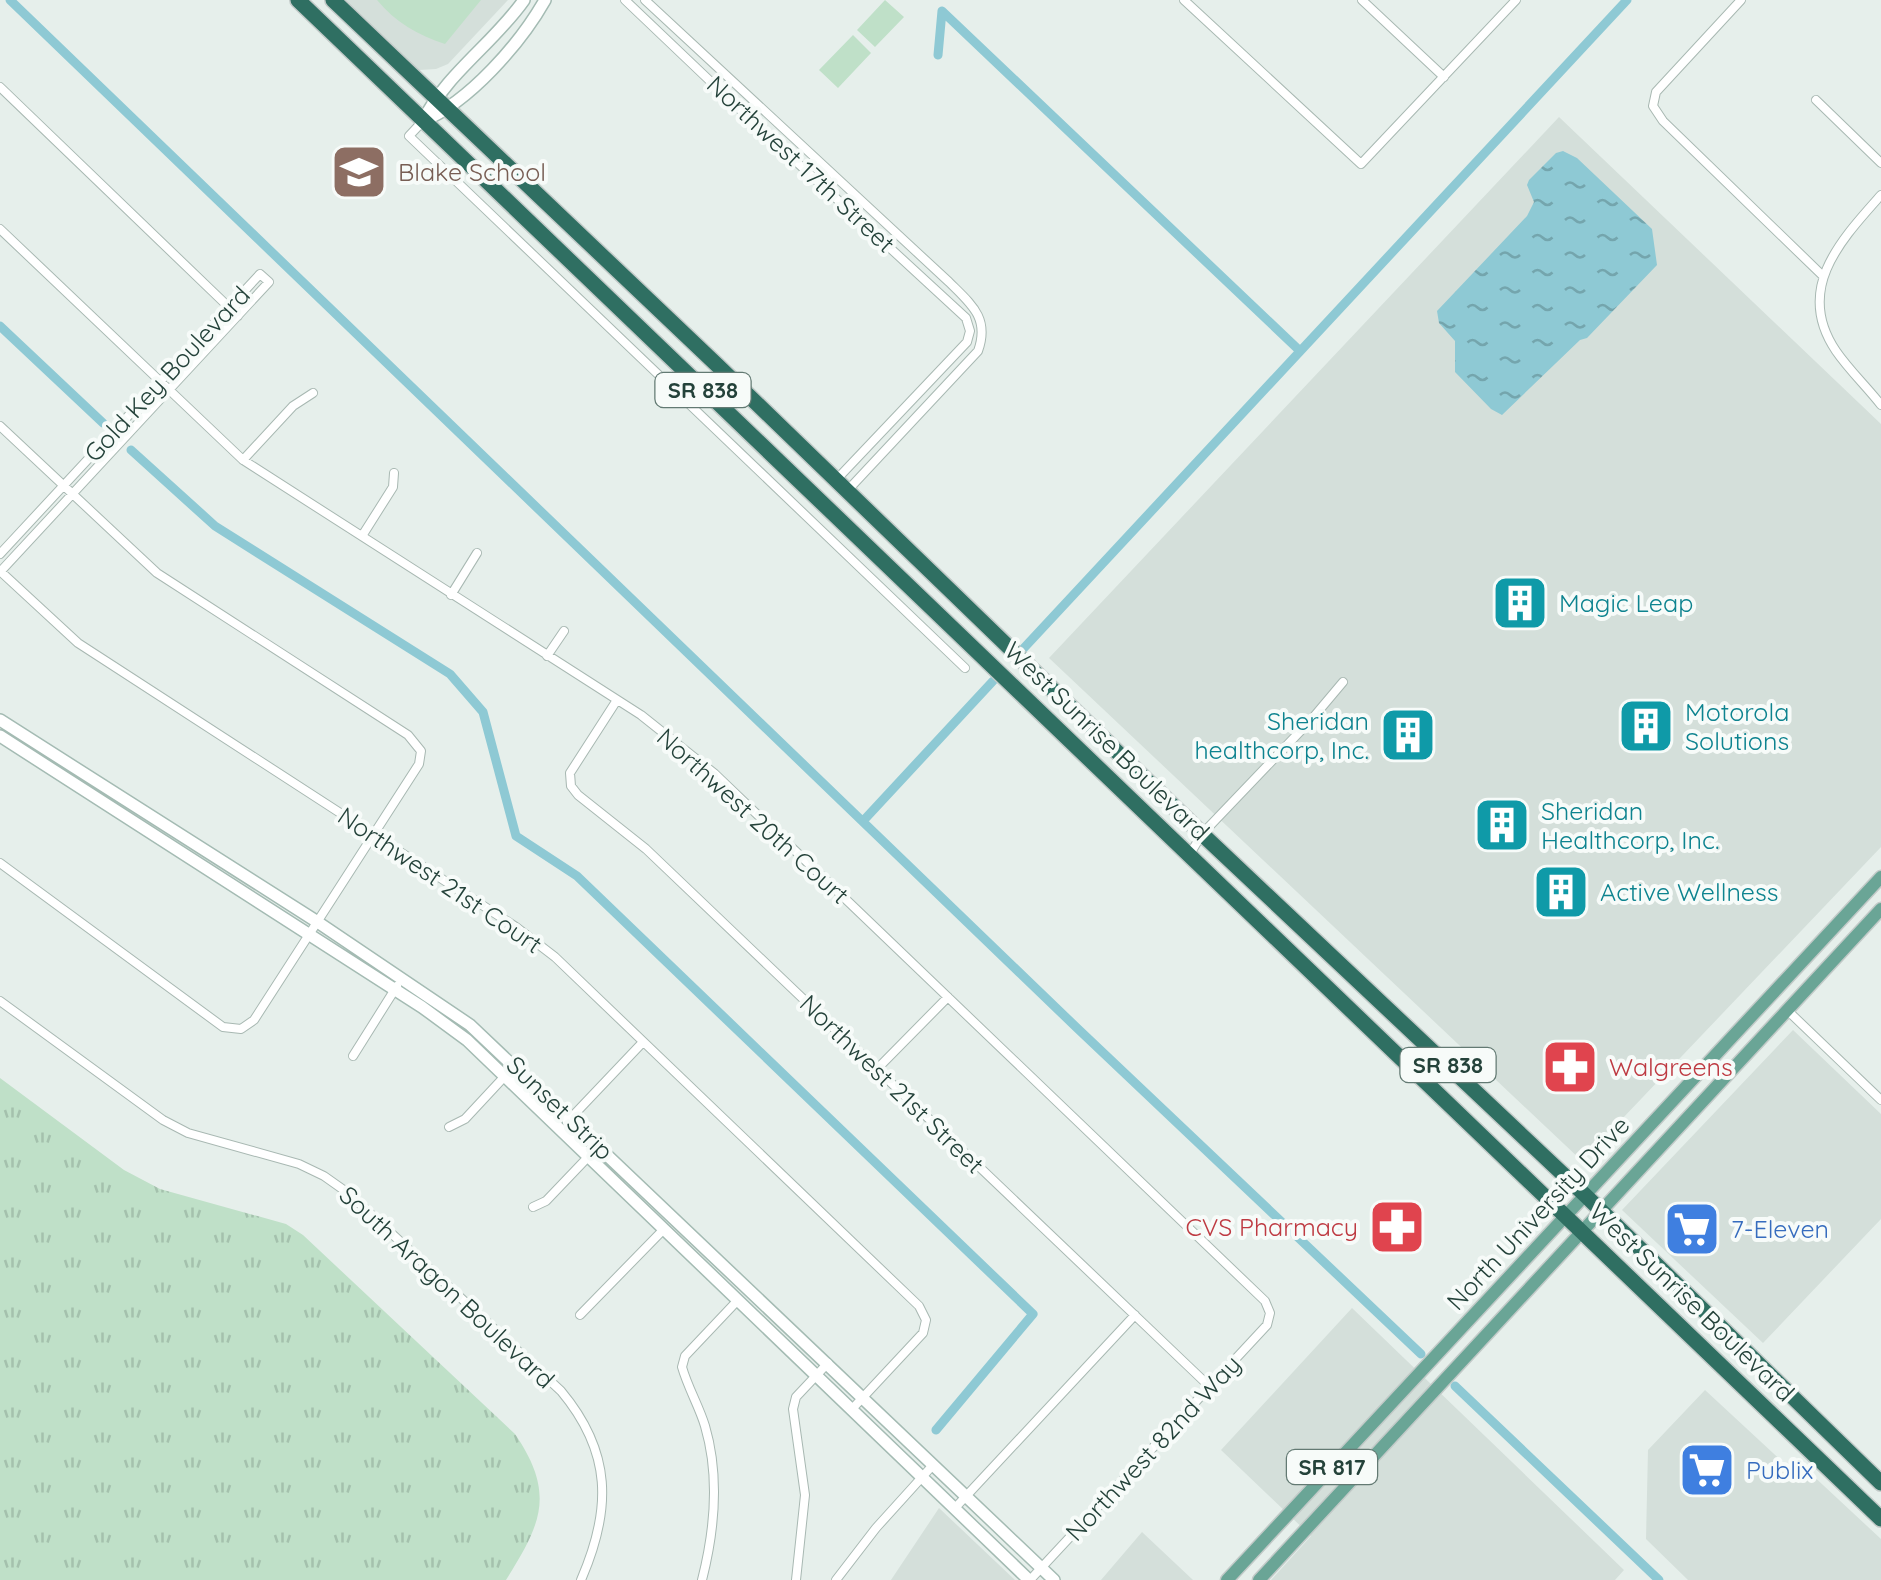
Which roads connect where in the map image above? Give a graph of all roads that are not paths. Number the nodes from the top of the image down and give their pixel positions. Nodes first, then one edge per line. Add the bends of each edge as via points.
1 (298, 0) edge
2 (332, 0) edge
3 (524, 0) edge
4 (545, 0) edge
5 (626, 0) edge
6 (645, 0) edge
7 (1184, 0) edge
8 (1362, 0) edge
9 (1516, 0) edge
10 (1741, 0) edge
11 (1444, 77) junction
12 (0, 86) edge
13 (435, 97) junction
14 (1816, 100) dead end
15 (449, 110) junction
16 (423, 122) junction
17 (1881, 164) edge
18 (1881, 195) edge
19 (0, 229) edge
20 (1823, 276) junction
21 (230, 307) junction
22 (238, 316) junction
23 (1857, 375) junction
24 (161, 383) junction
25 (168, 391) junction
26 (313, 393) dead end
27 (1881, 396) edge
28 (1881, 405) edge
29 (0, 426) edge
30 (243, 460) junction
31 (394, 473) dead end
32 (842, 486) junction
33 (63, 487) junction
34 (72, 494) junction
35 (828, 508) junction
36 (868, 512) junction
37 (808, 518) junction
38 (362, 536) junction
39 (477, 552) dead end
40 (0, 554) edge
41 (0, 572) edge
42 (452, 595) junction
43 (564, 631) dead end
44 (548, 656) junction
45 (966, 668) dead end
46 (1343, 682) dead end
47 (617, 700) junction
48 (0, 720) edge
49 (0, 736) edge
50 (1202, 834) junction
51 (374, 835) junction
52 (1189, 855) junction
53 (0, 863) edge
54 (1881, 877) edge
55 (1881, 909) edge
56 (316, 921) junction
57 (310, 934) junction
58 (1786, 980) junction
59 (399, 984) junction
60 (948, 997) junction
61 (1769, 998) junction
62 (0, 1000) edge
63 (1787, 1010) junction
64 (1764, 1036) junction
65 (642, 1042) junction
66 (353, 1056) dead end
67 (877, 1069) junction
68 (511, 1070) junction
69 (1881, 1100) edge
70 (565, 1123) junction
71 (449, 1127) dead end
72 (594, 1151) junction
73 (1585, 1196) junction
74 (533, 1207) dead end
75 (1602, 1212) junction
76 (1568, 1215) junction
77 (670, 1223) junction
78 (1584, 1232) junction
79 (744, 1294) junction
80 (1270, 1313) joint
81 (580, 1315) dead end
82 (1135, 1315) junction
83 (828, 1362) junction
84 (817, 1374) junction
85 (1210, 1386) junction
86 (864, 1397) junction
87 (853, 1408) junction
88 (934, 1464) junction
89 (922, 1476) junction
90 (1881, 1483) edge
91 (966, 1496) junction
92 (955, 1508) junction
93 (1881, 1519) edge
94 (1041, 1568) junction
95 (581, 1580) edge
96 (702, 1580) edge
97 (796, 1580) edge
98 (836, 1580) edge
99 (1030, 1580) edge
100 (1054, 1580) edge
101 (1227, 1580) edge
102 (1259, 1580) edge

1 - 16 highway, West Sunrise Boulevard / SR 838
2 - 13 highway, West Sunrise Boulevard / SR 838
3 - 13 street
4 - 15 street via 519,38
5 - 32 street, Northwest 17th Street via 966,318 967,342
6 - 32 street, Northwest 17th Street via 976,309 983,329 978,351
7 - 11 street via 1361,164
8 - 11 street
9 - 11 street
10 - 20 street via 1656,92 1653,106
12 - 21 street
13 - 15 highway, West Sunrise Boulevard / SR 838
13 - 16 street
14 - 17 street
15 - 16 street
15 - 32 highway, West Sunrise Boulevard / SR 838
16 - 35 highway, West Sunrise Boulevard / SR 838
16 - 37 street via 409,136
18 - 20 street via 1843,237
19 - 24 street, Northwest 20th Court
20 - 23 street via 1824,325
21 - 22 street
21 - 22 street, Gold Key Boulevard via 260,274 269,282
21 - 24 street, Gold Key Boulevard
22 - 25 street, Gold Key Boulevard
23 - 27 street
23 - 28 street
24 - 25 street, Northwest 20th Court
24 - 33 street, Gold Key Boulevard
25 - 30 street, Northwest 20th Court
25 - 34 street, Gold Key Boulevard
26 - 30 street
29 - 33 street
30 - 38 street, Northwest 20th Court
31 - 38 street via 393,487
32 - 36 highway, West Sunrise Boulevard / SR 838
33 - 34 street
33 - 40 street, Gold Key Boulevard
34 - 41 street, Gold Key Boulevard
34 - 51 street via 157,573 408,735 421,751 419,764
35 - 36 highway
35 - 37 street
35 - 52 highway, West Sunrise Boulevard / SR 838
36 - 50 highway, West Sunrise Boulevard / SR 838
37 - 45 street
38 - 42 street, Northwest 20th Court
39 - 42 street
41 - 51 street, Northwest 21st Court via 78,643
42 - 44 street, Northwest 20th Court
43 - 44 street
44 - 47 street, Northwest 20th Court
46 - 50 street
47 - 60 street, Northwest 20th Court via 715,774
47 - 67 street, Northwest 21st Street via 570,773 572,786
48 - 56 street, Sunset Strip
49 - 57 street, Sunset Strip
50 - 52 street
50 - 73 highway, West Sunrise Boulevard / SR 838
51 - 56 street
51 - 65 street, Northwest 21st Court via 555,957
52 - 76 highway, West Sunrise Boulevard / SR 838
53 - 57 street via 224,1027 254,1020
54 - 58 main road, North University Drive / SR 817
55 - 63 main road, North University Drive / SR 817
56 - 57 street
56 - 59 street, Sunset Strip
57 - 59 street, Sunset Strip
58 - 61 main road, North University Drive / SR 817
58 - 63 main road
59 - 66 street
59 - 68 street, Sunset Strip
60 - 67 street
60 - 80 street, Northwest 20th Court via 1265,1301
61 - 64 main road via 1773,1010
61 - 73 main road, North University Drive / SR 817
62 - 95 street, South Aragon Boulevard via 163,1120 299,1164 348,1193 560,1392 596,1446 600,1481 596,1547
63 - 64 main road, North University Drive / SR 817
63 - 69 street
64 - 75 main road, North University Drive / SR 817
65 - 70 street
65 - 86 street, Northwest 21st Court via 920,1306 924,1333
67 - 82 street, Northwest 21st Street
68 - 70 street, Sunset Strip
68 - 71 street
70 - 72 street, Sunset Strip
72 - 74 street
72 - 77 street, Sunset Strip
73 - 75 highway, West Sunrise Boulevard / SR 838
73 - 76 main road, North University Drive / SR 817
75 - 78 main road, North University Drive / SR 817
75 - 90 highway, West Sunrise Boulevard
76 - 78 highway, West Sunrise Boulevard / SR 838
76 - 101 main road, North University Drive / SR 817
77 - 79 street, Sunset Strip
77 - 81 street
78 - 93 highway, West Sunrise Boulevard
78 - 102 main road, North University Drive / SR 817
79 - 83 street, Sunset Strip
79 - 84 street, Sunset Strip
79 - 96 street via 685,1356 682,1368 711,1449 715,1488
80 - 85 street, Northwest 82nd Way via 1267,1325
82 - 85 street, Northwest 21st Street
82 - 91 street
83 - 84 street
83 - 86 street, Sunset Strip
84 - 87 street, Sunset Strip
84 - 97 street via 794,1409 805,1496
85 - 94 street, Northwest 82nd Way
86 - 87 street
86 - 88 street, Sunset Strip
87 - 89 street, Sunset Strip
88 - 89 street
88 - 91 street, Sunset Strip
89 - 92 street, Sunset Strip
89 - 98 street
91 - 92 street
91 - 94 street, Sunset Strip
92 - 99 street, Sunset Strip
94 - 99 street, Northwest 82nd Way
94 - 100 street, Sunset Strip

